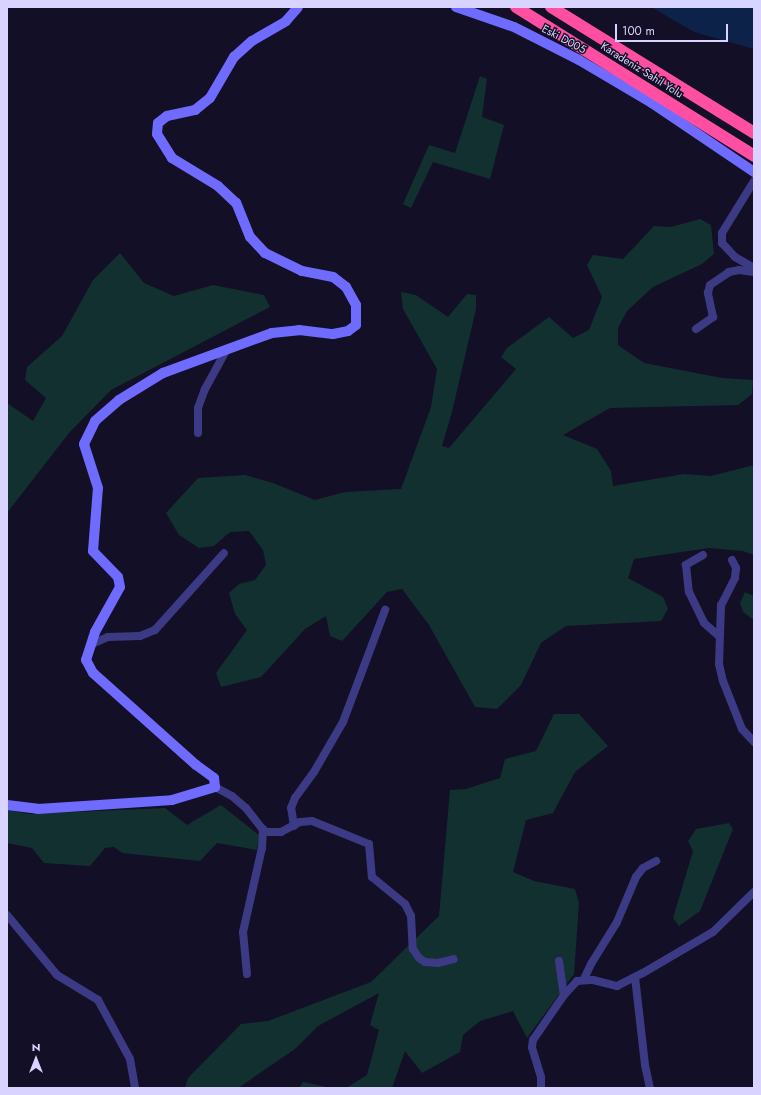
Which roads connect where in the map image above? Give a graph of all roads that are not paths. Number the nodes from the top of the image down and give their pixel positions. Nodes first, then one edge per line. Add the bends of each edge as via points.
1 (298, 7) edge
2 (456, 7) edge
3 (516, 7) edge
4 (551, 7) edge
5 (754, 133) edge
6 (754, 156) edge
7 (754, 172) edge
8 (754, 181) edge
9 (754, 268) edge
10 (754, 272) edge
11 (696, 329) dead end
12 (227, 348) junction
13 (198, 433) dead end
14 (224, 553) dead end
15 (703, 555) dead end
16 (732, 560) dead end
17 (385, 610) dead end
18 (718, 636) junction
19 (92, 644) junction
20 (754, 742) edge
21 (215, 787) junction
22 (7, 805) edge
23 (294, 826) junction
24 (263, 829) junction
25 (656, 861) dead end
26 (754, 892) edge
27 (7, 915) edge
28 (454, 959) dead end
29 (559, 961) dead end
30 (247, 974) dead end
31 (635, 977) junction
32 (584, 979) junction
33 (564, 995) junction
34 (135, 1088) edge
35 (541, 1088) edge
36 (650, 1088) edge

1 - 12 street via 286,21 252,41 234,57 210,98 195,110 167,116 158,123 157,134 172,158 218,186 236,203 250,237 264,253 302,271 333,277 346,287 356,305 356,325 348,331 333,334 300,330 272,333
2 - 7 street, Eski D005 via 514,27 579,60 652,102
3 - 6 highway, Karadeniz Sahil Yolu
4 - 5 highway, Karadeniz Sahil Yolu
8 - 9 street via 722,233 722,243 735,257
10 - 11 street via 729,272 710,284 708,293 713,317
12 - 13 street via 198,408
12 - 19 street via 163,373 119,400 95,421 84,444 98,488 94,551 118,577 120,587
14 - 19 street via 155,630 140,636 108,637
15 - 18 street via 686,565 688,592 704,622
16 - 18 street via 736,568 735,578 721,605 721,629
17 - 23 street via 343,722 314,772 294,798 291,808
18 - 20 street via 723,681 742,730
19 - 21 street via 86,660 93,674 214,778
21 - 22 street via 172,800 38,809
21 - 24 street via 232,796 246,808
23 - 24 street via 272,833
23 - 28 street via 312,821 368,844 372,877 405,904 411,916 413,949 419,958 425,962 438,963
24 - 30 street via 262,848 243,932
25 - 32 street via 643,868 636,877 618,922
26 - 31 street via 713,932
27 - 34 street via 57,975 98,1000 130,1059
29 - 33 street
31 - 32 street via 617,986
31 - 36 street
32 - 33 street via 577,982
33 - 35 street via 533,1040 532,1047 541,1077

